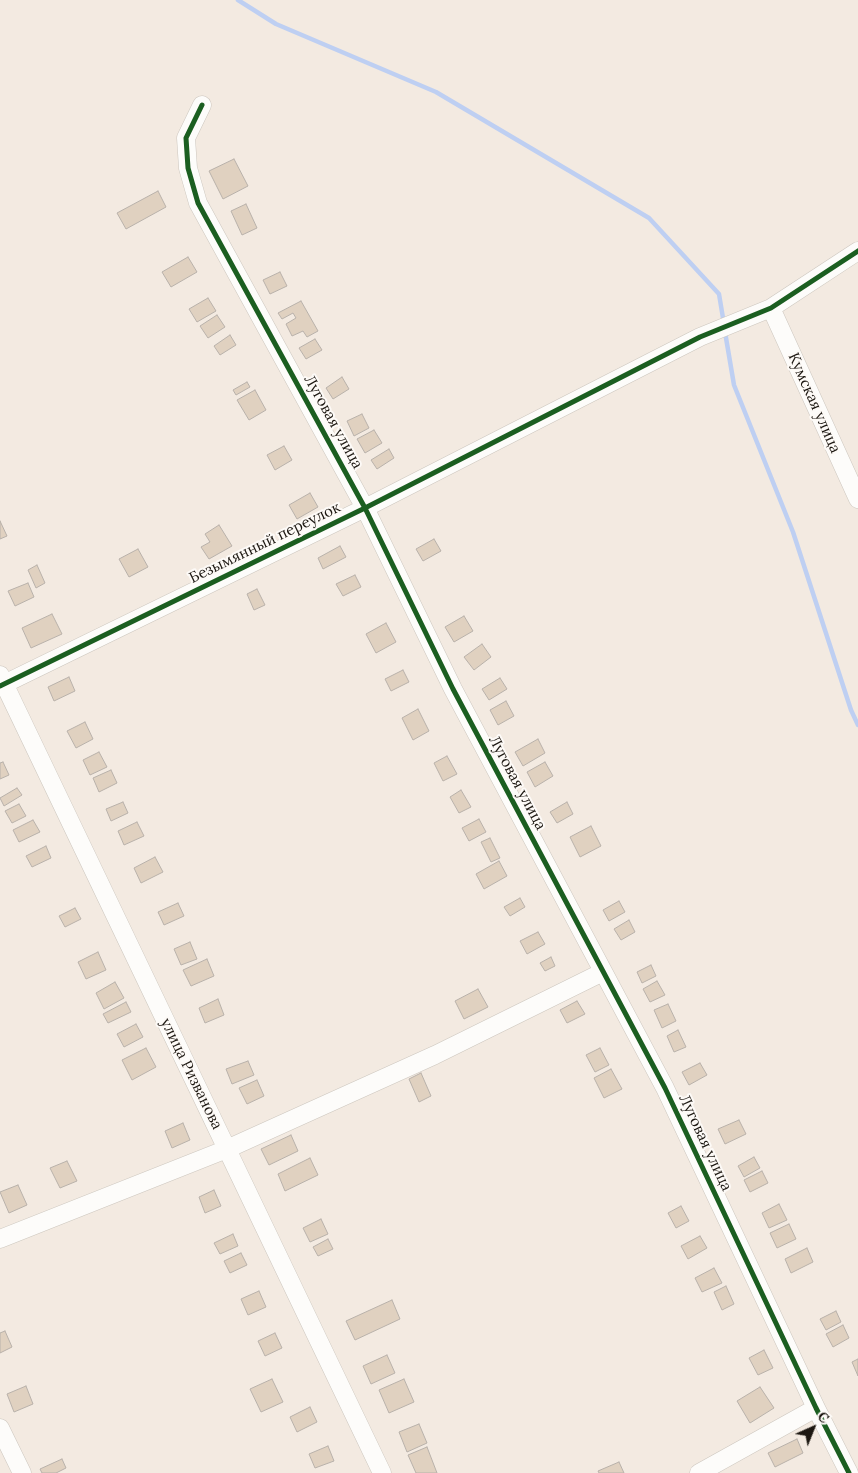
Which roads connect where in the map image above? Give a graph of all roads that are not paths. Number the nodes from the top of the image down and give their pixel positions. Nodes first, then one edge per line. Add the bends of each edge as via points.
1 (202, 105) dead end
2 (858, 251) edge
3 (771, 308) junction
4 (858, 499) edge
5 (365, 508) junction
6 (1, 681) edge
7 (603, 972) junction
8 (227, 1149) junction
9 (0, 1239) edge
10 (816, 1408) junction
11 (0, 1428) edge
12 (22, 1473) edge
13 (382, 1473) edge
14 (699, 1473) edge
15 (849, 1473) edge

1 - 5 street, Луговая улица via 186,138 188,168 198,204
2 - 3 street, Безымянный переулок
3 - 4 street, Кумская улица
3 - 5 street, Безымянный переулок via 700,336
5 - 6 street, Безымянный переулок
5 - 7 street, Луговая улица via 453,689
6 - 8 street, улица Ризванова
7 - 8 street via 435,1055
7 - 10 street, Луговая улица via 665,1088
8 - 9 street
8 - 13 street, улица Ризванова
10 - 14 street
10 - 15 street, Луговая улица
11 - 12 street

